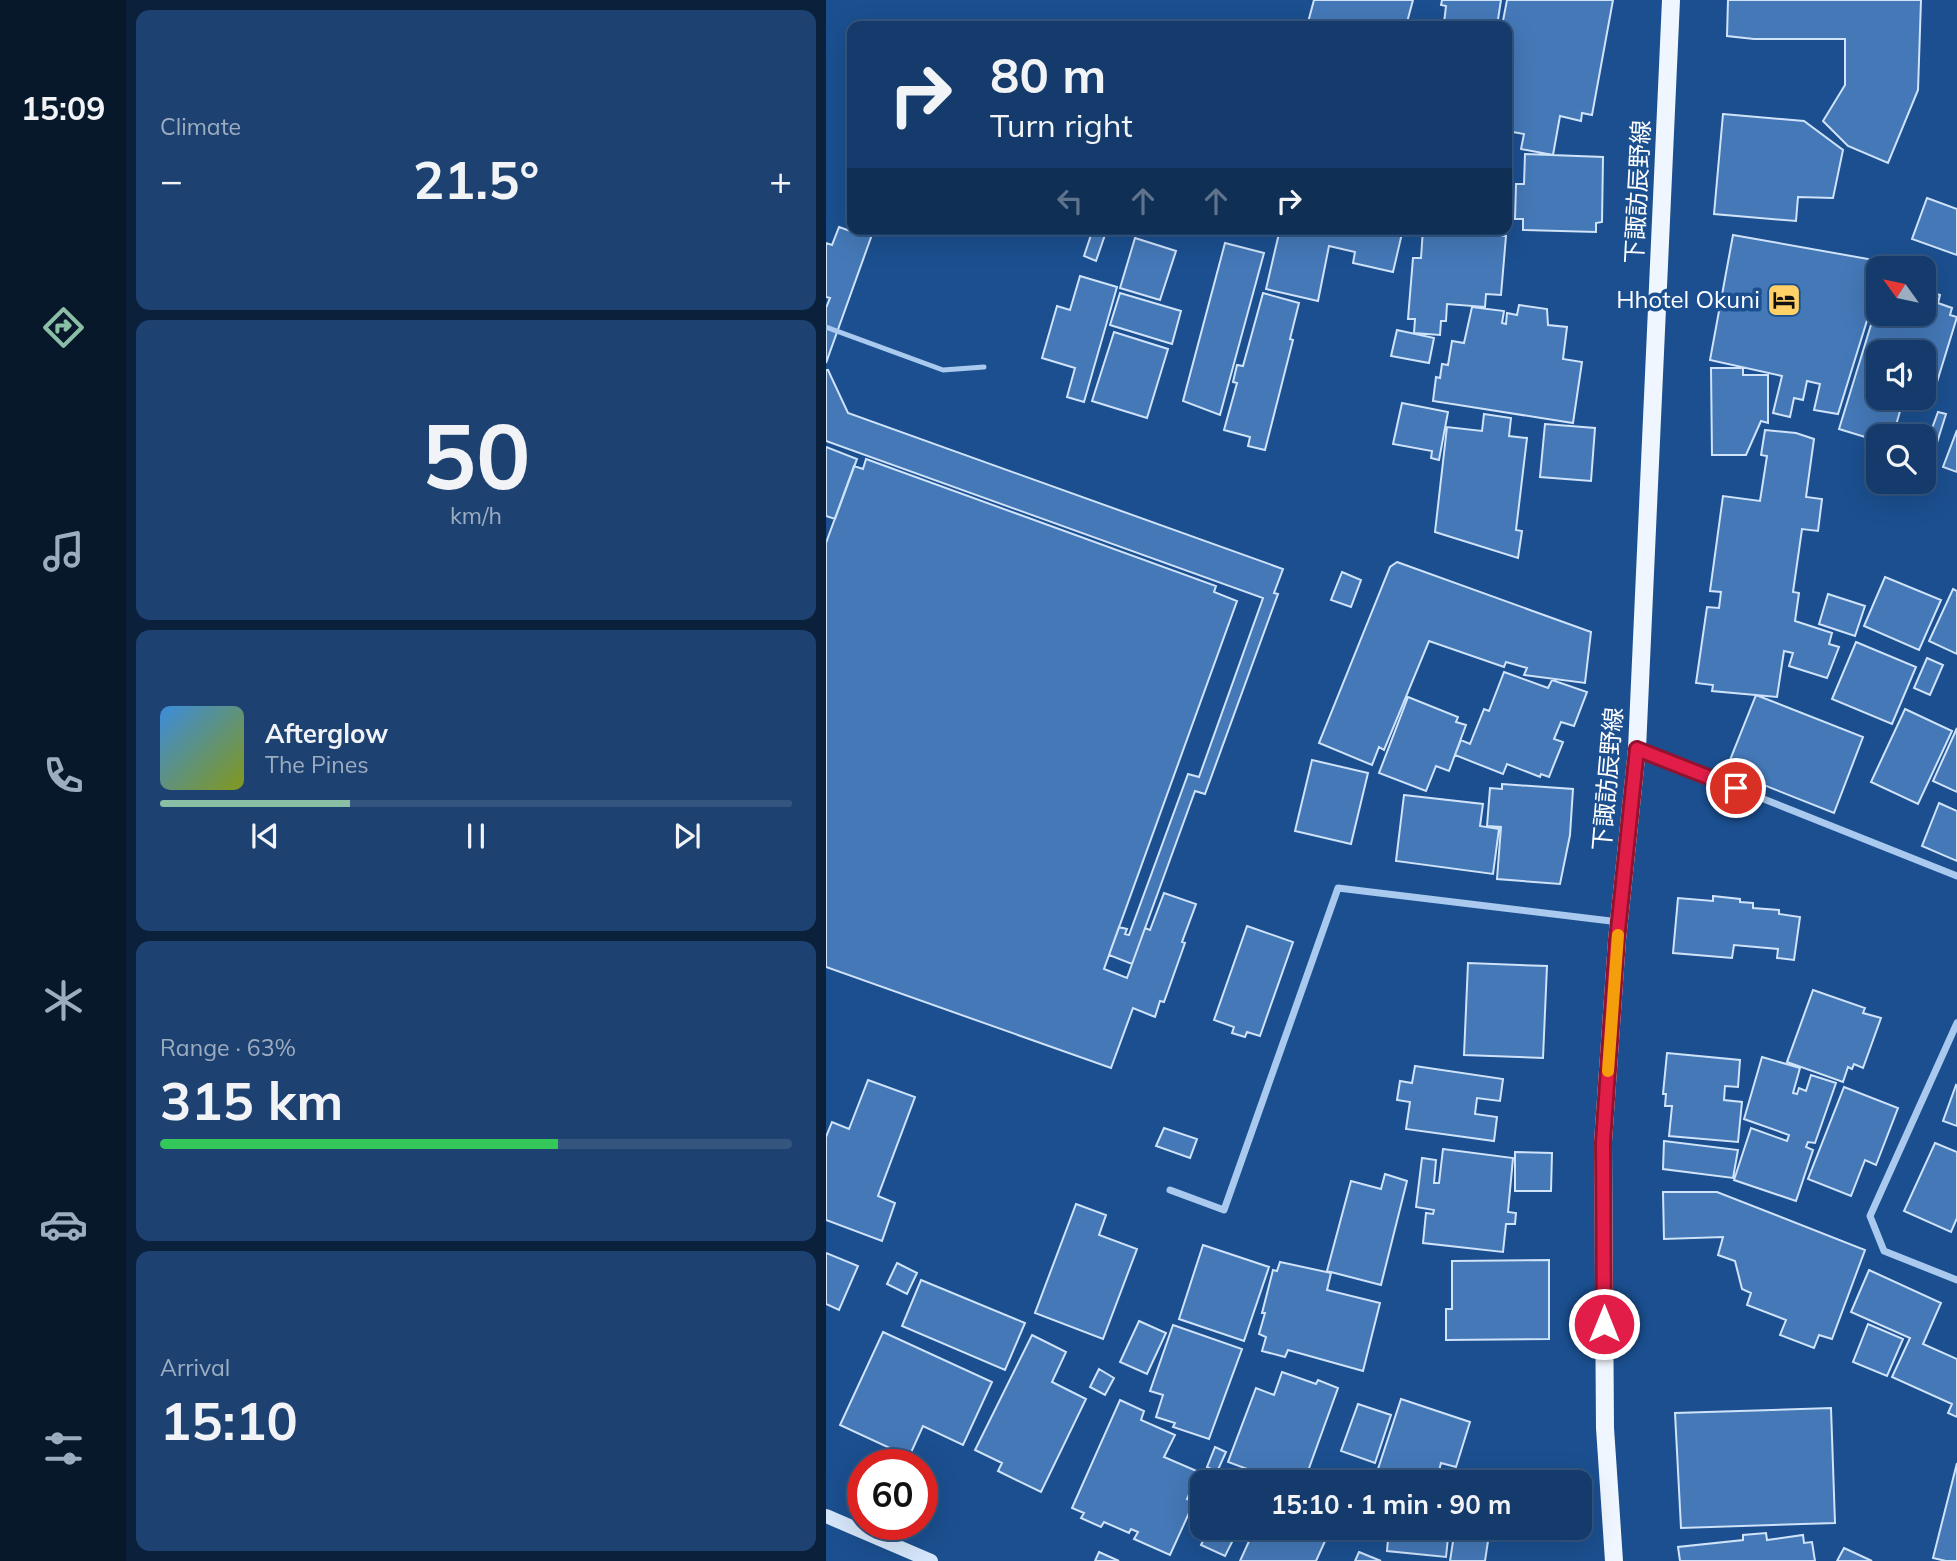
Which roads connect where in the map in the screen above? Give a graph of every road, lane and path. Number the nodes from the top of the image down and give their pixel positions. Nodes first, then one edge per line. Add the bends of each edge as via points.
1 (1671, 0) edge
2 (826, 327) edge
3 (984, 367) dead end
4 (1637, 749) junction
5 (1957, 876) edge
6 (1619, 922) junction
7 (1957, 1023) edge
8 (1170, 1190) dead end
9 (1957, 1280) edge
10 (826, 1516) edge
11 (931, 1561) edge
12 (1614, 1561) edge

1 - 4 main road, 下諏訪辰野線
2 - 3 lane via 943,370
4 - 5 street
4 - 6 main road, 下諏訪辰野線
6 - 8 street via 1338,888 1224,1210
6 - 12 main road, 下諏訪辰野線 via 1603,1142 1605,1427
7 - 9 street via 1870,1216 1884,1251
10 - 11 main road

